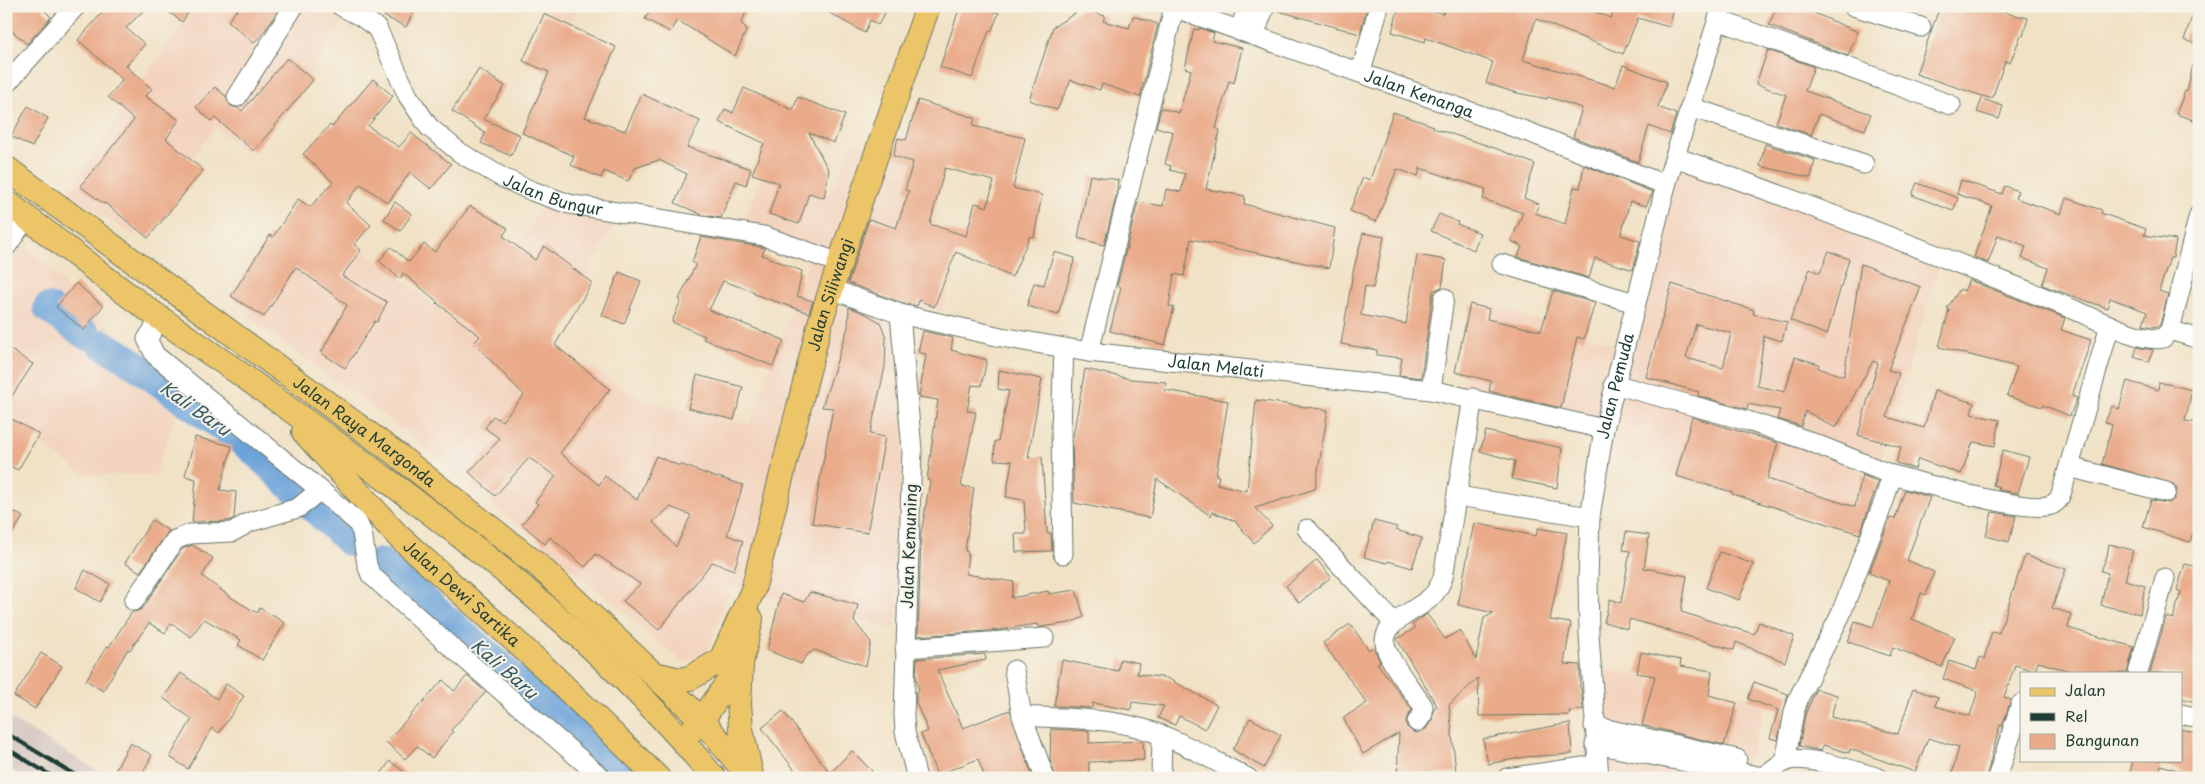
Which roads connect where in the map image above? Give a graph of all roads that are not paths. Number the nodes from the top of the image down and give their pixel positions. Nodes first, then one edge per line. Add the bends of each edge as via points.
1 (76, 6) edge
2 (294, 6) edge
3 (341, 6) edge
4 (928, 6) edge
5 (1248, 6) edge
6 (1264, 6) edge
7 (1379, 6) edge
8 (1853, 6) edge
9 (1172, 7) edge
10 (1720, 13) edge
11 (1920, 27) dead end
12 (1247, 34) junction
13 (1361, 72) junction
14 (6, 84) edge
15 (238, 97) dead end
16 (1952, 105) dead end
17 (1690, 107) junction
18 (1675, 157) junction
19 (1864, 164) dead end
20 (6, 168) edge
21 (1666, 185) junction
22 (6, 202) edge
23 (2199, 215) edge
24 (27, 217) junction
25 (6, 247) edge
26 (839, 263) junction
27 (1502, 264) dead end
28 (831, 289) junction
29 (1444, 298) dead end
30 (1635, 303) junction
31 (900, 314) junction
32 (161, 318) junction
33 (2110, 325) junction
34 (2170, 330) junction
35 (2199, 338) edge
36 (1064, 348) junction
37 (1089, 352) junction
38 (1614, 384) junction
39 (1431, 390) junction
40 (1472, 398) junction
41 (276, 400) junction
42 (1604, 429) junction
43 (2070, 467) junction
44 (1892, 475) junction
45 (2166, 492) dead end
46 (1458, 496) junction
47 (309, 499) junction
48 (1590, 518) junction
49 (1307, 529) dead end
50 (1064, 554) dead end
51 (2164, 578) dead end
52 (134, 601) dead end
53 (1394, 623) junction
54 (1044, 638) dead end
55 (905, 648) junction
56 (731, 661) junction
57 (1014, 670) dead end
58 (2138, 672) edge
59 (654, 674) junction
60 (2020, 707) edge
61 (2182, 714) edge
62 (1022, 716) junction
63 (2199, 718) edge
64 (702, 720) junction
65 (1417, 722) dead end
66 (1162, 735) junction
67 (1595, 735) junction
68 (682, 739) junction
69 (1742, 761) dead end
70 (1785, 762) junction
71 (1598, 771) edge
72 (1763, 777) edge
73 (602, 778) edge
74 (658, 778) edge
75 (714, 778) edge
76 (751, 778) edge
77 (917, 778) edge
78 (1045, 778) edge
79 (1161, 778) edge
80 (1248, 778) edge
81 (1507, 778) edge
82 (1879, 778) edge
83 (1997, 778) edge

1 - 14 street
2 - 15 street
3 - 26 street, Jalan Bungur via 377,28 408,96 429,127 459,152 503,178 569,204 754,234
4 - 26 main road, Jalan Siliwangi
5 - 12 street
6 - 12 street
7 - 13 street
8 - 11 street
9 - 12 street, Jalan Kenanga
9 - 37 street
10 - 16 street
10 - 17 street, Jalan Pemuda
12 - 13 street, Jalan Kenanga
13 - 21 street, Jalan Kenanga
17 - 18 street, Jalan Pemuda
17 - 19 street
18 - 21 street, Jalan Pemuda
18 - 33 street via 1966,265
20 - 59 main road, Jalan Raya Margonda via 450,494 539,566
21 - 30 street, Jalan Pemuda
22 - 24 main road, Jalan Raya Margonda
23 - 34 street
24 - 25 street
24 - 32 main road, Jalan Raya Margonda
26 - 28 main road, Jalan Siliwangi
27 - 30 street
28 - 31 street, Jalan Melati
28 - 56 main road, Jalan Siliwangi via 753,590 752,617
29 - 39 street
30 - 38 street, Jalan Pemuda
31 - 36 street, Jalan Melati
31 - 55 street, Jalan Kemuning via 912,450
32 - 41 main road, Jalan Raya Margonda
32 - 47 street via 148,339 154,355
33 - 34 street via 2153,338 2163,338
33 - 43 street
34 - 35 street
36 - 37 street, Jalan Melati
36 - 50 street via 1061,428
37 - 39 street, Jalan Melati via 1172,356
38 - 42 street, Jalan Pemuda
38 - 44 street via 1748,421 1806,440
39 - 40 street, Jalan Melati
40 - 42 street, Jalan Melati
40 - 46 street
41 - 68 main road, Jalan Raya Margonda via 447,524 516,581 606,662
41 - 74 main road, Jalan Dewi Sartika via 396,535 543,666
42 - 48 street, Jalan Pemuda
43 - 44 street via 2058,500 2044,507 1985,498
43 - 45 street
44 - 70 street via 1840,616 1799,697
46 - 48 street
46 - 53 street via 1438,589
47 - 52 street via 232,532 190,534 175,540
47 - 73 street via 357,522 371,574
48 - 67 street, Jalan Pemuda via 1588,634
49 - 53 street
51 - 58 street
53 - 65 street via 1387,632 1385,643 1423,706
54 - 55 street
55 - 77 street, Jalan Kemuning via 905,732
56 - 59 main road via 690,678 675,679
56 - 64 main road, Jalan Siliwangi
56 - 76 main road
57 - 62 street
59 - 64 main road, Jalan Raya Margonda
60 - 83 street
61 - 63 street
62 - 66 street via 1115,722
62 - 78 street
64 - 68 main road, Jalan Siliwangi
64 - 76 main road, Jalan Raya Margonda
66 - 79 street
66 - 80 street
67 - 69 street
67 - 71 street, Jalan Pemuda
67 - 72 street
68 - 75 main road, Jalan Raya Margonda
70 - 72 street
70 - 82 street via 1793,759 1814,761
71 - 81 street

